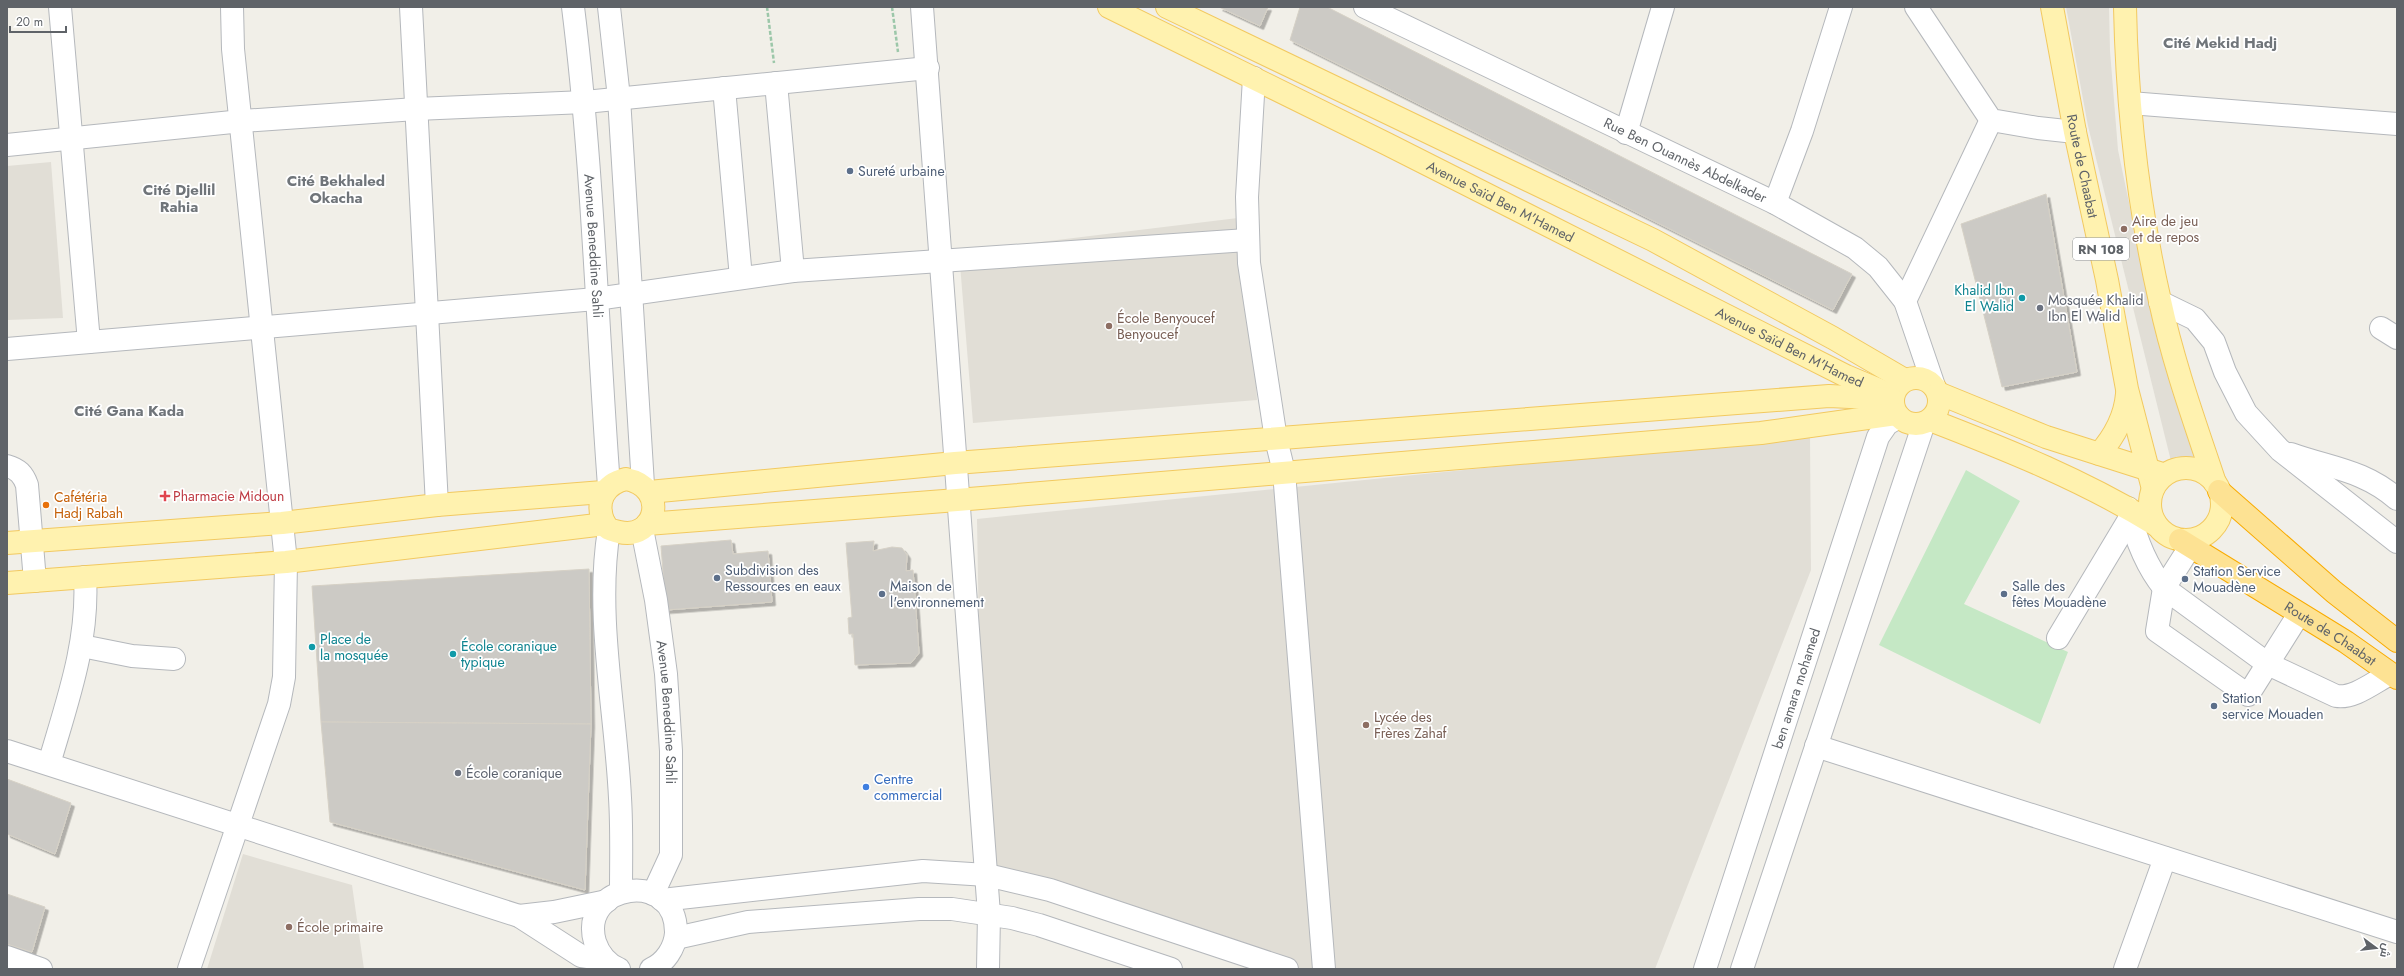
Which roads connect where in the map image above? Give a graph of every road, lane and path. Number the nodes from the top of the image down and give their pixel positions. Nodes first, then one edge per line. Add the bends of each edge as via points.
1 (60, 7) edge
2 (232, 7) edge
3 (411, 7) edge
4 (573, 7) edge
5 (609, 7) edge
6 (767, 7) edge
7 (892, 7) edge
8 (922, 7) edge
9 (1109, 7) edge
10 (1167, 7) edge
11 (1365, 7) edge
12 (1663, 7) edge
13 (1840, 7) edge
14 (1916, 7) edge
15 (2052, 7) edge
16 (2125, 7) edge
17 (928, 68) junction
18 (901, 72) junction
19 (1254, 78) junction
20 (776, 84) junction
21 (724, 88) junction
22 (619, 98) junction
23 (585, 102) junction
24 (2130, 103) junction
25 (416, 109) junction
26 (1991, 120) junction
27 (242, 122) junction
28 (2397, 124) edge
29 (2075, 132) junction
30 (1626, 133) junction
31 (72, 139) junction
32 (7, 145) edge
33 (1775, 203) junction
34 (1247, 240) junction
35 (942, 263) junction
36 (793, 271) junction
37 (740, 278) junction
38 (632, 292) junction
39 (596, 299) junction
40 (1904, 301) junction
41 (2160, 302) junction
42 (427, 313) junction
43 (262, 327) junction
44 (89, 342) junction
45 (7, 349) edge
46 (1936, 389) junction
47 (2127, 389) junction
48 (1897, 401) junction
49 (1623, 412) junction
50 (1926, 422) junction
51 (1276, 439) junction
52 (1624, 443) junction
53 (2280, 450) junction
54 (2099, 454) junction
55 (955, 463) junction
56 (7, 466) edge
57 (1284, 472) junction
58 (2155, 478) junction
59 (2217, 487) junction
60 (646, 488) junction
61 (606, 489) junction
62 (2397, 499) edge
63 (957, 500) junction
64 (437, 505) junction
65 (2129, 513) junction
66 (282, 523) junction
67 (2156, 525) junction
68 (645, 526) junction
69 (607, 527) junction
70 (32, 541) junction
71 (2397, 542) edge
72 (7, 543) edge
73 (2185, 543) junction
74 (286, 562) junction
75 (85, 577) junction
76 (35, 581) junction
77 (7, 583) edge
78 (2164, 588) junction
79 (2299, 614) junction
80 (2058, 638) dead end
81 (2397, 641) edge
82 (82, 646) junction
83 (174, 659) dead end
84 (2268, 664) junction
85 (2394, 676) edge
86 (1816, 746) junction
87 (7, 751) edge
88 (49, 764) junction
89 (238, 824) junction
90 (2164, 858) junction
91 (986, 875) junction
92 (614, 896) junction
93 (658, 897) junction
94 (989, 914) junction
95 (520, 916) junction
96 (2397, 932) edge
97 (676, 938) junction
98 (14, 962) edge
99 (608, 964) edge
100 (654, 968) edge
101 (41, 969) edge
102 (189, 969) edge
103 (988, 969) edge
104 (1171, 969) edge
105 (1287, 969) edge
106 (1324, 969) edge
107 (1705, 969) edge
108 (1742, 969) edge
109 (2125, 969) edge

1 - 31 street
2 - 27 street via 233,49
3 - 25 street
4 - 23 street, Avenue Beneddine Sahli
5 - 22 street
6 - 20 path
7 - 18 path
8 - 17 street
9 - 19 main road, Avenue Saïd Ben M'Hamed
10 - 48 main road, Avenue Saïd Ben M'Hamed via 1653,240 1833,338
11 - 30 street, Rue Ben Ouannès Abdelkader
12 - 30 street
13 - 33 street via 1802,131
14 - 26 street
15 - 29 main road, Route de Chaabat / RN 108
16 - 24 main road, RN 108
17 - 18 street
17 - 35 street
18 - 20 street
19 - 34 street
19 - 48 main road, Avenue Saïd Ben M'Hamed
20 - 21 street
20 - 36 street
21 - 22 street
21 - 37 street
22 - 23 street
22 - 38 street
23 - 25 street
23 - 39 street, Avenue Beneddine Sahli
24 - 28 street
24 - 41 main road, RN 108 via 2142,206
25 - 27 street
25 - 42 street
26 - 29 street
26 - 40 street
27 - 31 street
27 - 43 street
29 - 47 main road, Route de Chaabat / RN 108 via 2107,280
30 - 33 street, Rue Ben Ouannès Abdelkader
31 - 32 street
31 - 44 street
33 - 40 street, Rue Ben Ouannès Abdelkader via 1855,248 1878,267
34 - 35 street
34 - 51 street
35 - 36 street
35 - 55 street
36 - 37 street
37 - 38 street
38 - 39 street
38 - 60 street
39 - 42 street
39 - 61 street, Avenue Beneddine Sahli
40 - 46 street, Rue Ben Ouannès Abdelkader
41 - 53 street via 2195,318 2214,342 2225,372 2246,412
41 - 59 main road, RN 108 via 2197,430
42 - 43 street
42 - 64 street
43 - 44 street
43 - 66 street
44 - 45 street
46 - 48 main road via 1920,378
46 - 50 main road via 1938,408
46 - 54 main road via 2024,428
47 - 54 main road via 2126,403 2116,431
47 - 58 main road, Route de Chaabat / RN 108
48 - 49 main road via 1829,396
48 - 50 main road via 1910,424
48 - 52 main road via 1760,433
48 - 107 street, ben amara mohamed via 1878,437
49 - 51 main road
49 - 52 main road
50 - 65 main road via 2042,464
50 - 86 street
51 - 55 main road
51 - 57 street
52 - 57 main road
53 - 62 street via 2361,475
53 - 71 street
54 - 58 main road
55 - 60 main road
55 - 63 street
56 - 70 street via 23,475 27,485
57 - 63 main road
57 - 106 street
58 - 59 main road via 2173,470 2191,468 2200,471
58 - 67 main road via 2150,508
59 - 73 main road via 2221,510 2214,527
59 - 81 highway, RN 108 via 2334,592
60 - 61 main road via 626,479
60 - 68 main road via 654,508
61 - 64 main road
61 - 69 main road via 600,510
63 - 68 main road
63 - 91 street
64 - 66 main road
65 - 67 main road
65 - 78 street via 2153,575
65 - 80 street
66 - 70 main road
66 - 74 street
67 - 73 main road via 2171,537
68 - 69 main road via 625,534
68 - 93 street, Avenue Beneddine Sahli via 666,674 671,752 671,855
69 - 74 main road
69 - 92 street via 606,614 620,799
70 - 72 main road
70 - 76 street
73 - 78 street
73 - 79 highway, Route de Chaabat
74 - 75 main road
74 - 89 street via 282,690
75 - 76 main road
75 - 82 street via 87,602
76 - 77 main road
78 - 84 street
78 - 84 street via 2157,631 2248,695
79 - 84 street
79 - 85 highway, Route de Chaabat via 2346,642
82 - 83 street via 132,656
82 - 88 street
84 - 85 street via 2342,697
86 - 90 street
86 - 108 street
87 - 88 street
88 - 89 street
89 - 95 street
89 - 102 street
90 - 96 street
90 - 109 street
91 - 93 street via 923,871
91 - 94 street
91 - 105 street via 1050,890
92 - 93 street via 637,890
92 - 95 street via 554,912
92 - 99 street via 600,908 594,927 594,937
93 - 97 street via 674,917
94 - 97 street via 952,909 919,909 748,922
94 - 103 street
94 - 104 street via 1039,925
95 - 99 street via 582,956
97 - 100 street via 668,955
98 - 101 street

